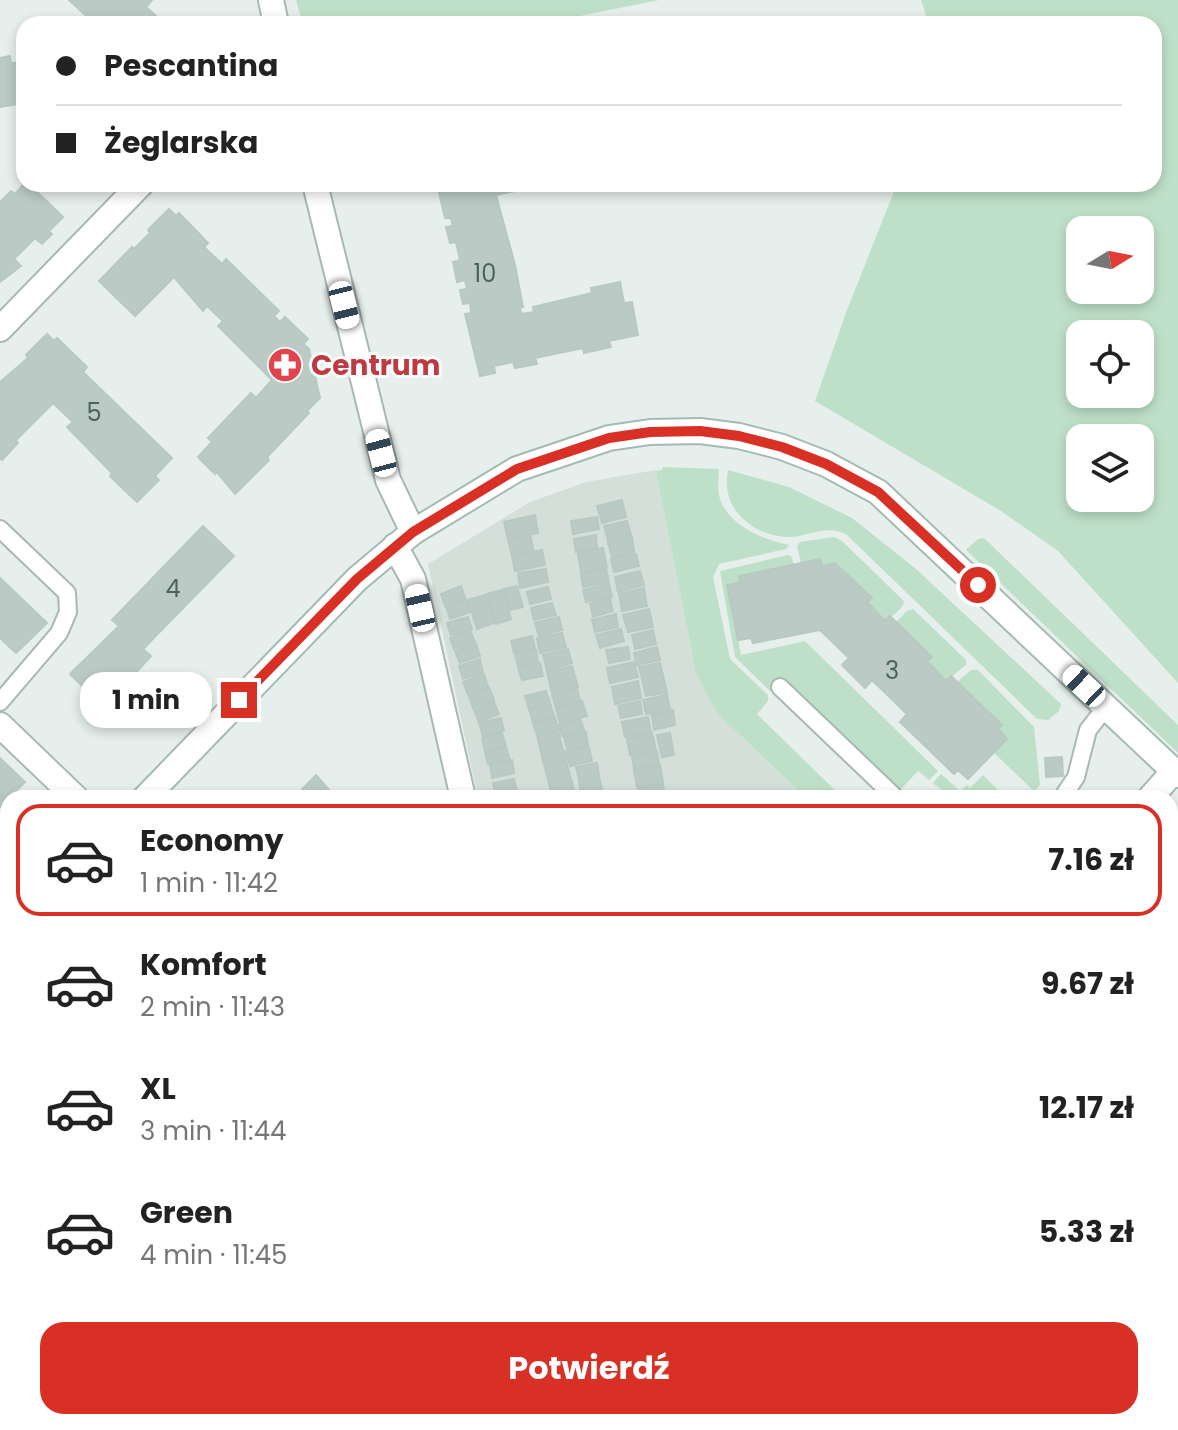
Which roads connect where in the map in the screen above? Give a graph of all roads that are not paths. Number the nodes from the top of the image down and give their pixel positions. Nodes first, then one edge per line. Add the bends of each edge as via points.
1 (133, 192) edge
2 (317, 192) edge
3 (0, 329) edge
4 (0, 529) edge
5 (404, 539) junction
6 (780, 687) dead end
7 (0, 702) edge
8 (1106, 707) junction
9 (0, 725) edge
10 (1176, 773) edge
11 (68, 790) edge
12 (153, 790) edge
13 (461, 790) edge
14 (888, 790) edge
15 (1067, 790) edge
16 (1158, 790) edge

1 - 3 street
2 - 5 street
4 - 7 lane via 67,593 68,612 59,633
5 - 8 street via 517,469 609,438 700,431 739,436 826,464 878,492
5 - 12 street via 357,579
5 - 13 street
6 - 14 lane
8 - 10 street
8 - 15 lane via 1088,730
9 - 11 street
10 - 16 street

